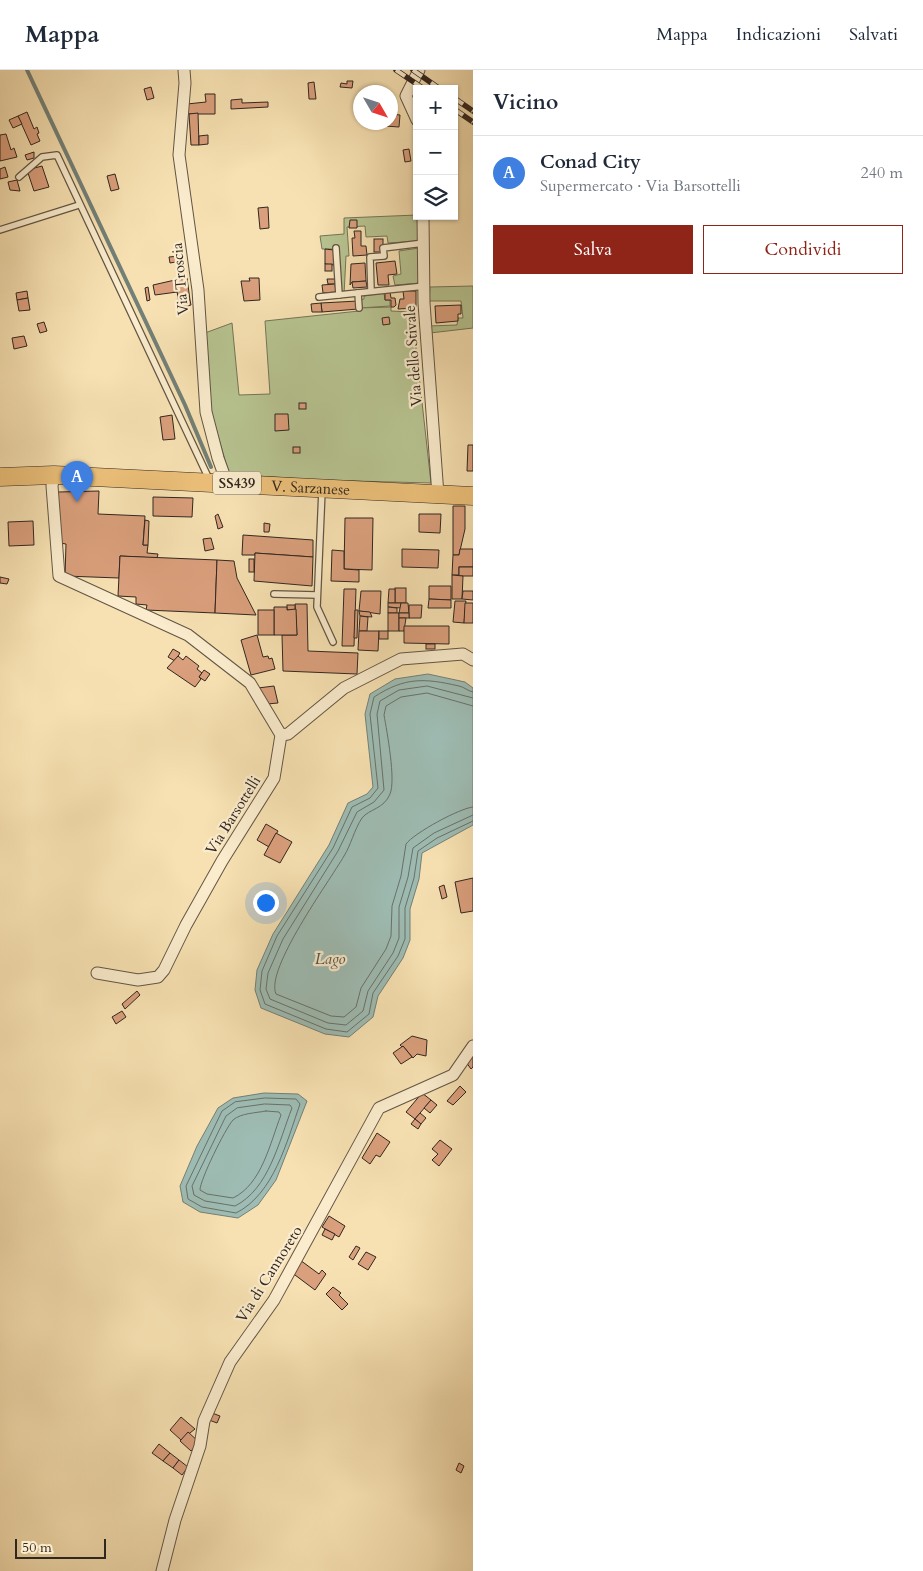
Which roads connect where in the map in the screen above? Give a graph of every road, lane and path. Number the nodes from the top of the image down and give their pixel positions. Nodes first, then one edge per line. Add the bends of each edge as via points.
1 (184, 70) edge
2 (419, 70) edge
3 (413, 111) edge
4 (19, 176) dead end
5 (79, 205) junction
6 (423, 220) edge
7 (0, 230) edge
8 (425, 243) junction
9 (336, 248) dead end
10 (425, 286) junction
11 (371, 290) junction
12 (358, 293) junction
13 (339, 295) junction
14 (319, 297) dead end
15 (359, 308) dead end
16 (54, 475) junction
17 (0, 477) edge
18 (219, 482) junction
19 (322, 488) junction
20 (438, 494) junction
21 (473, 496) edge
22 (274, 594) dead end
23 (317, 595) junction
24 (333, 642) dead end
25 (473, 660) edge
26 (281, 735) junction
27 (97, 973) dead end
28 (473, 1046) edge
29 (162, 1571) edge

1 - 18 street, Via Troscia via 179,156 198,290 206,412 218,458
2 - 3 street via 406,96
4 - 5 lane via 42,157 57,155
5 - 7 lane
5 - 18 lane
6 - 8 street, Via dello Stivale
8 - 10 street, Via dello Stivale
8 - 11 lane via 383,248 384,256 370,258
9 - 13 lane
10 - 11 lane
10 - 20 street, Via dello Stivale
11 - 12 lane
12 - 13 lane
12 - 15 lane
13 - 14 lane
16 - 17 main road, V. Sarzanese / SS439
16 - 18 main road, V. Sarzanese / SS439
16 - 26 street via 52,486 59,576 188,635 250,683
18 - 19 main road, V. Sarzanese / SS439
19 - 20 main road, V. Sarzanese / SS439
19 - 23 lane
20 - 21 main road, V. Sarzanese / SS439
22 - 23 lane
23 - 24 lane via 317,607
25 - 26 street via 463,654 401,659 344,688 288,734
26 - 27 street, Via Barsottelli via 274,778 222,861 164,970 158,977 138,980
28 - 29 street, Via di Cannoreto via 453,1075 379,1108 274,1300 230,1362 204,1421 200,1446

